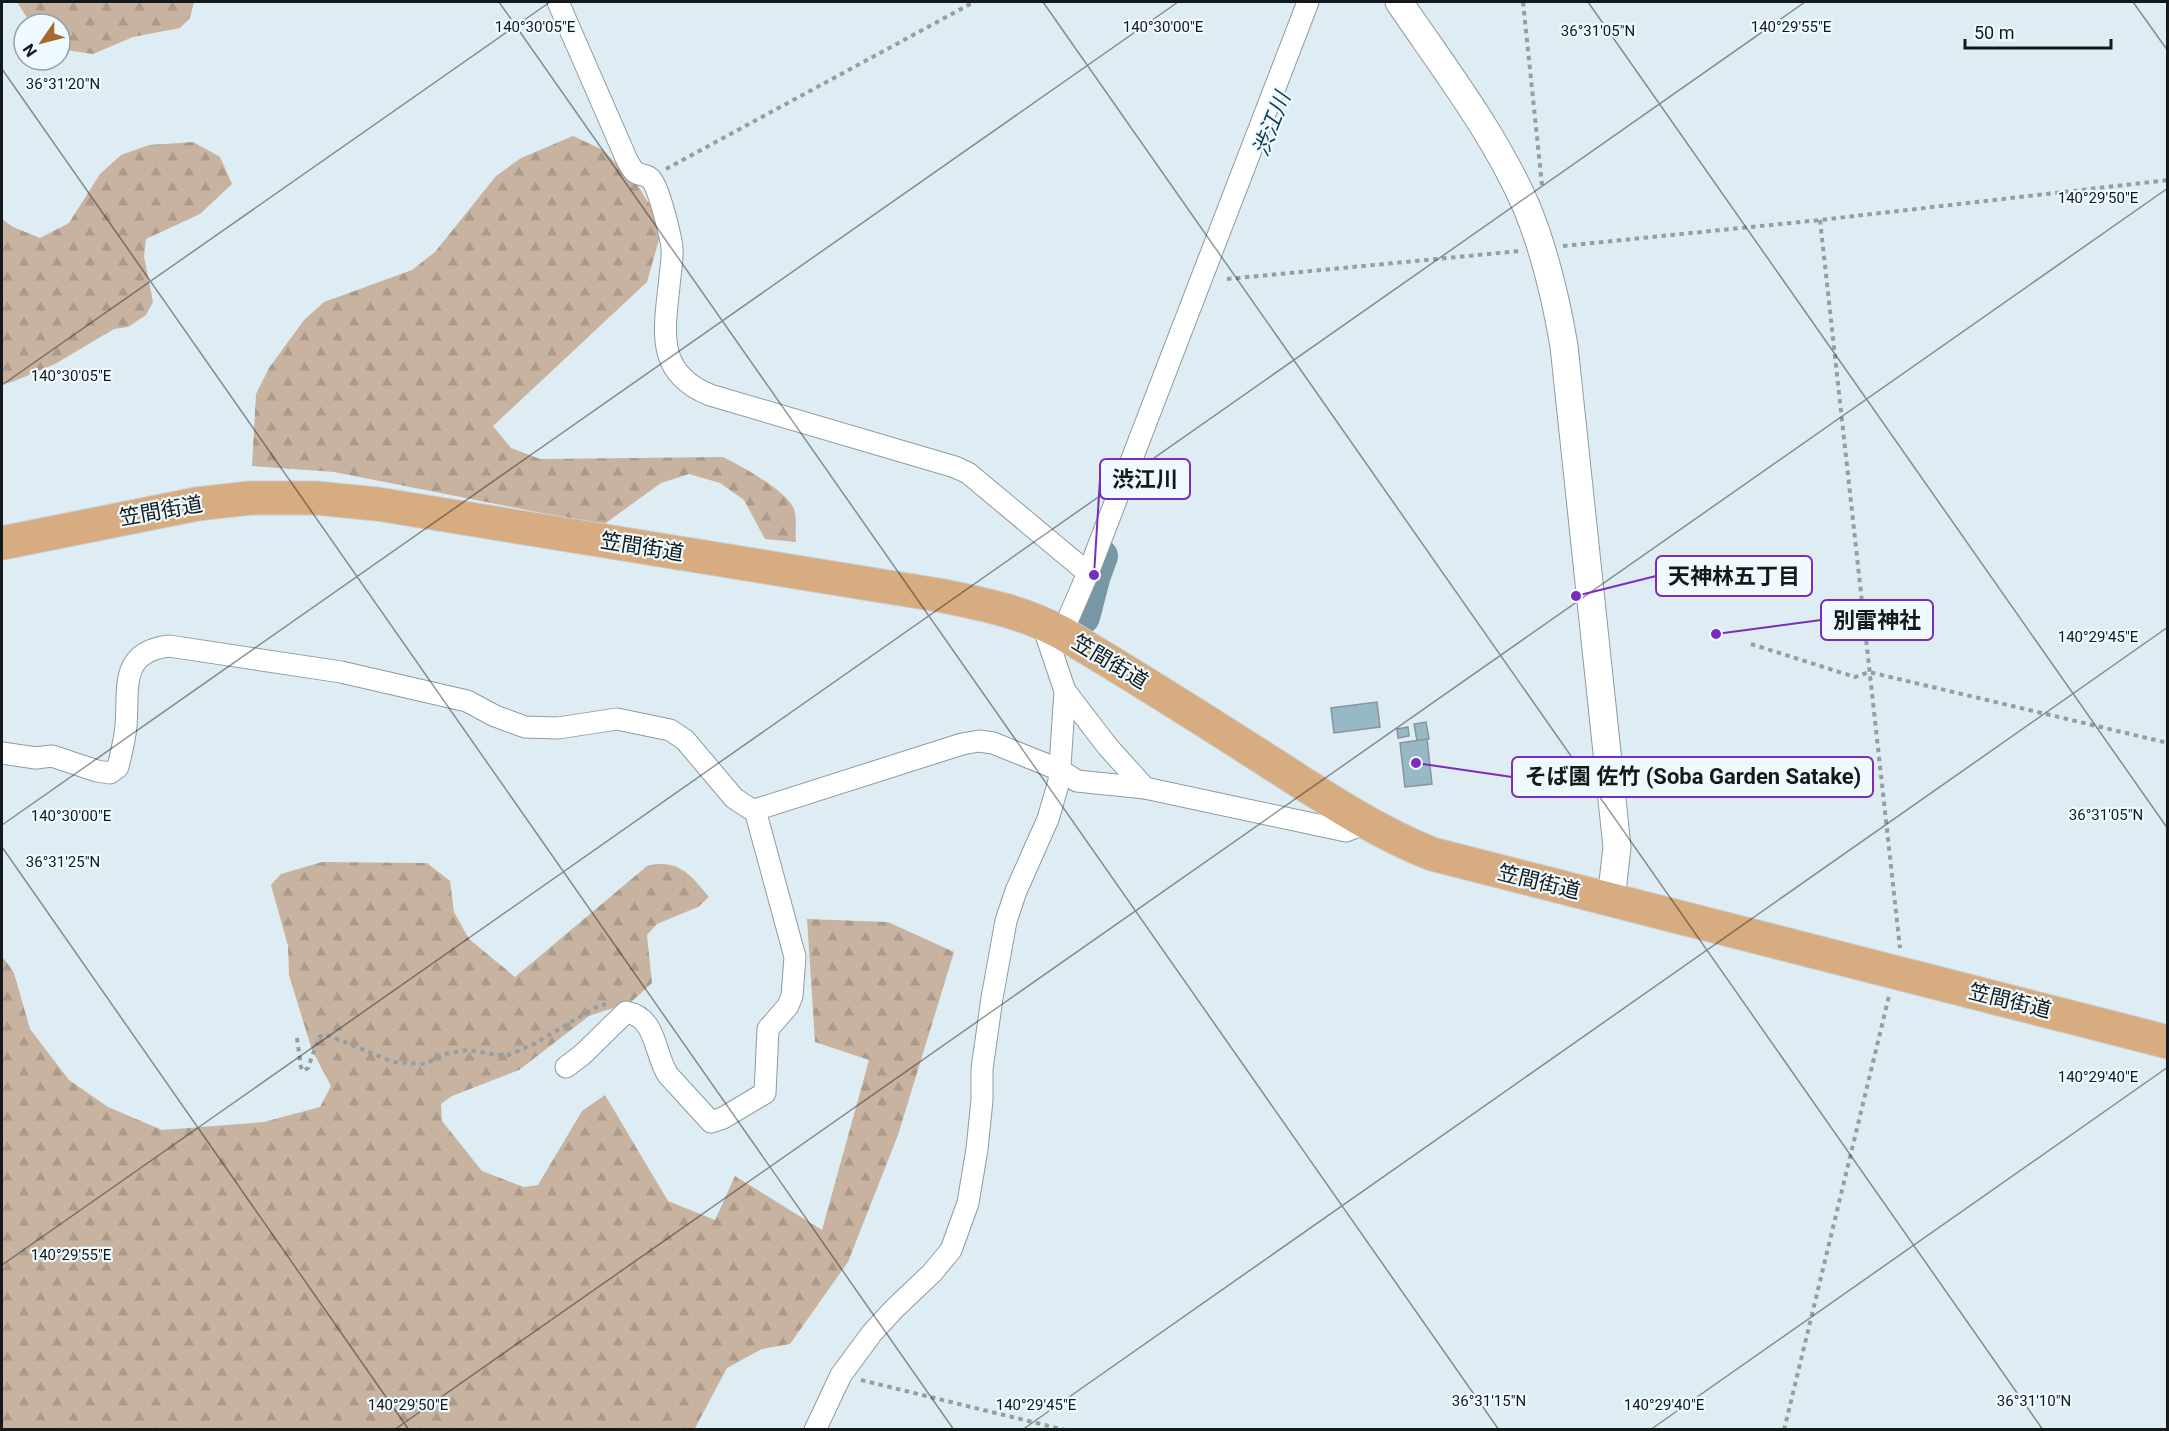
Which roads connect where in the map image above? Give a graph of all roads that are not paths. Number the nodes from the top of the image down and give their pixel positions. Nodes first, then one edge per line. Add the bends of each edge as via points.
1 (558, 2) edge
2 (1308, 2) edge
3 (1399, 2) edge
4 (2, 543) edge
5 (1088, 573) junction
6 (1052, 628) junction
7 (1065, 691) junction
8 (2, 753) edge
9 (1060, 770) junction
10 (1145, 788) junction
11 (755, 810) junction
12 (1366, 823) junction
13 (1611, 900) junction
14 (2168, 1042) edge
15 (566, 1067) dead end
16 (815, 1430) edge

1 - 5 street via 627,160 635,171 650,177 664,214 673,254 665,341 670,360 684,381 710,395 968,473
2 - 5 street
3 - 13 street via 1488,134 1542,248 1564,346 1617,847
4 - 6 main road, 笠間街道 via 197,504 250,498 315,498 377,504 944,596 1006,609
5 - 6 street
6 - 7 street
6 - 12 main road, 笠間街道
7 - 9 street
7 - 10 street
8 - 11 street via 52,756 97,771 110,772 118,767 126,726 128,675 143,654 169,646 341,672 467,701 525,727 558,728 617,719 670,730 685,740 734,798
9 - 10 street via 1077,780
9 - 11 street via 979,741
9 - 16 street via 1048,819 1006,921 982,1069 974,1175 961,1228 951,1250 879,1325 841,1375
10 - 12 street via 1346,831
11 - 15 street via 795,957 792,996 768,1029 765,1093 711,1122 662,1067 654,1035 646,1023 630,1012
12 - 13 main road, 笠間街道 via 1432,854
13 - 14 main road, 笠間街道

